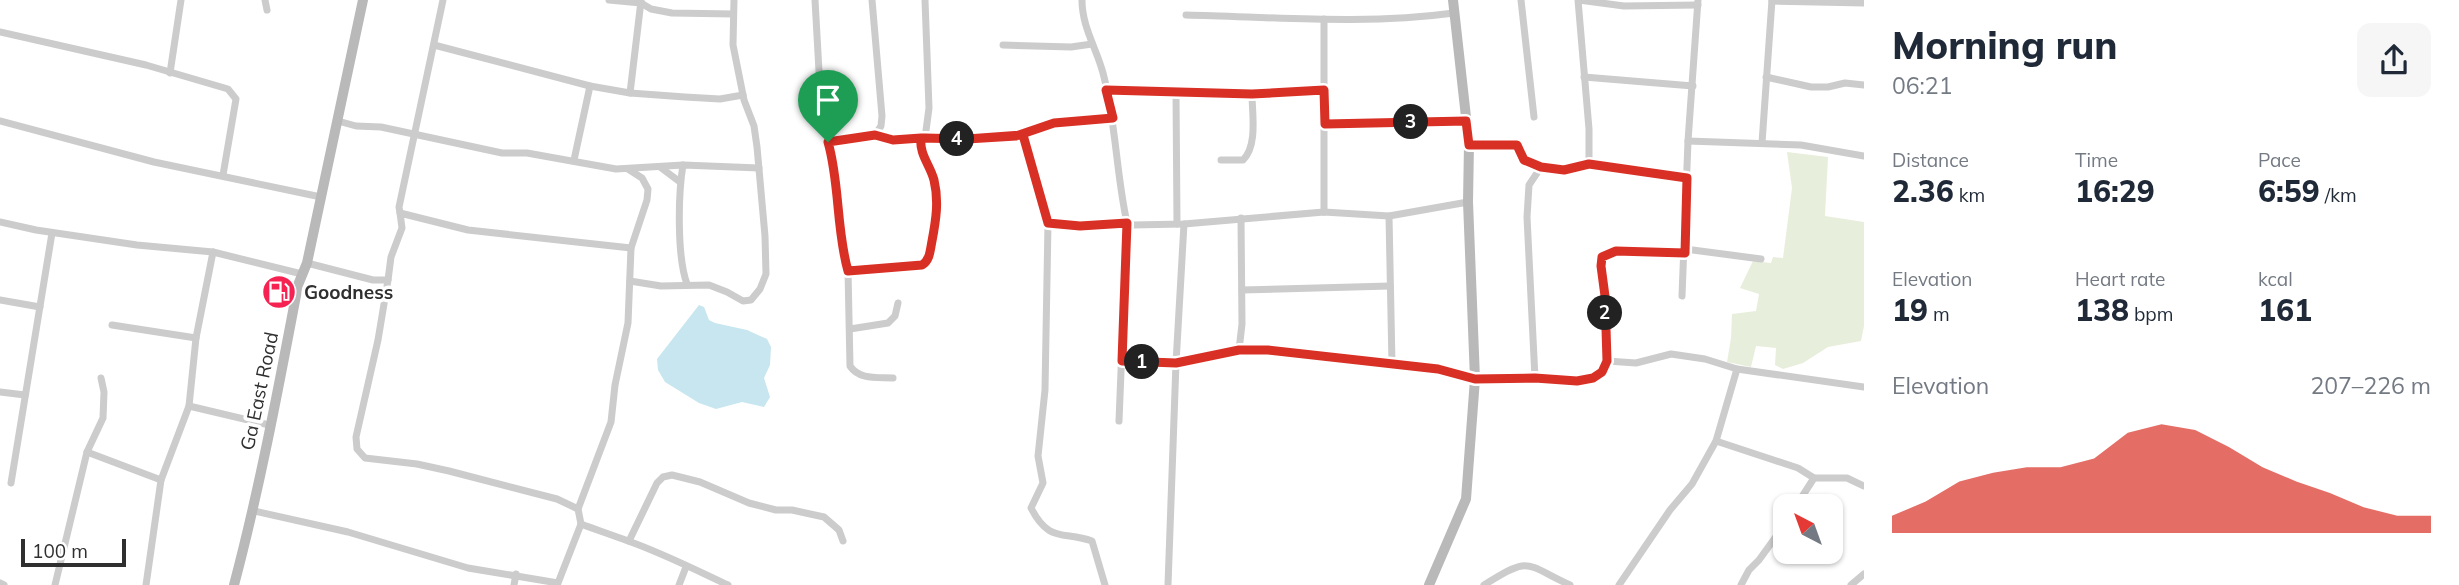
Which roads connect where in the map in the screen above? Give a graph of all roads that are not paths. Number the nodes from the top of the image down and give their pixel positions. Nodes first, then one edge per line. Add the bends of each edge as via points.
1 (181, 0) edge
2 (265, 0) edge
3 (363, 0) edge
4 (443, 0) edge
5 (609, 0) edge
6 (734, 0) edge
7 (815, 0) edge
8 (872, 0) edge
9 (925, 0) edge
10 (1082, 0) edge
11 (1453, 0) edge
12 (1521, 0) edge
13 (1578, 0) edge
14 (641, 1) edge
15 (1772, 1) edge
16 (1848, 1) edge
17 (1698, 2) edge
18 (1624, 3) edge
19 (1864, 3) edge
20 (267, 10) dead end
21 (1454, 13) junction
22 (733, 14) junction
23 (1186, 15) dead end
24 (1324, 19) junction
25 (0, 32) edge
26 (1092, 44) junction
27 (434, 45) junction
28 (1003, 45) dead end
29 (170, 72) junction
30 (1584, 77) junction
31 (1766, 77) junction
32 (1864, 85) edge
33 (590, 86) junction
34 (1693, 86) junction
35 (1106, 90) junction
36 (1324, 90) junction
37 (630, 93) junction
38 (1176, 93) junction
39 (1252, 94) junction
40 (743, 95) junction
41 (1534, 117) dead end
42 (1113, 118) junction
43 (0, 121) edge
44 (338, 121) junction
45 (1466, 121) junction
46 (1325, 124) junction
47 (875, 135) junction
48 (1023, 135) junction
49 (413, 136) junction
50 (923, 138) junction
51 (1688, 141) junction
52 (828, 142) junction
53 (1762, 143) junction
54 (1469, 145) junction
55 (1864, 156) edge
56 (574, 160) junction
57 (1221, 160) dead end
58 (1589, 164) junction
59 (684, 165) junction
60 (660, 167) junction
61 (1541, 167) junction
62 (628, 169) junction
63 (760, 169) junction
64 (223, 175) junction
65 (1687, 178) junction
66 (680, 182) junction
67 (321, 197) junction
68 (1468, 202) junction
69 (1324, 212) junction
70 (400, 213) junction
71 (1389, 216) junction
72 (1241, 218) junction
73 (0, 222) edge
74 (1048, 223) junction
75 (1127, 223) junction
76 (1181, 224) junction
77 (52, 233) junction
78 (631, 248) junction
79 (1685, 251) junction
80 (213, 252) junction
81 (1761, 259) dead end
82 (304, 268) junction
83 (848, 271) junction
84 (388, 280) junction
85 (630, 281) junction
86 (687, 284) junction
87 (1390, 286) junction
88 (1242, 290) junction
89 (1682, 296) dead end
90 (0, 300) edge
91 (898, 303) dead end
92 (40, 307) junction
93 (112, 325) dead end
94 (850, 329) junction
95 (196, 338) junction
96 (1239, 350) junction
97 (1122, 361) junction
98 (1607, 361) junction
99 (1176, 363) junction
100 (1392, 364) junction
101 (1737, 369) junction
102 (101, 378) dead end
103 (893, 378) dead end
104 (1535, 378) junction
105 (1475, 379) junction
106 (1864, 387) edge
107 (0, 392) edge
108 (24, 395) junction
109 (189, 406) junction
110 (1119, 421) dead end
111 (269, 425) junction
112 (1716, 441) junction
113 (87, 452) junction
114 (1814, 478) junction
115 (161, 480) junction
116 (11, 483) dead end
117 (1864, 486) edge
118 (1804, 494) edge
119 (578, 509) junction
120 (254, 511) junction
121 (581, 524) junction
122 (629, 541) junction
123 (842, 541) dead end
124 (1773, 541) edge
125 (686, 567) junction
126 (516, 574) junction
127 (1864, 574) edge
128 (559, 584) edge
129 (55, 585) edge
130 (146, 585) edge
131 (234, 585) edge
132 (513, 585) edge
133 (679, 585) edge
134 (728, 585) edge
135 (1105, 585) edge
136 (1168, 585) edge
137 (1429, 585) edge
138 (1484, 585) edge
139 (1570, 585) edge
140 (1619, 585) edge
141 (1741, 585) edge
142 (1851, 585) edge

1 - 29 street
2 - 20 street
3 - 44 street, Ga East Road
4 - 27 street
5 - 14 street
6 - 22 street
7 - 52 street via 818,77
8 - 47 street via 883,116
9 - 50 street via 929,108
10 - 26 street
11 - 21 street
12 - 41 street
13 - 18 street
13 - 30 street
14 - 22 street via 651,9 672,13
14 - 37 street
15 - 16 street
15 - 31 street
16 - 19 street
17 - 18 street
17 - 34 street
21 - 24 street via 1414,19
21 - 45 street
22 - 40 street via 733,44
23 - 24 street
24 - 36 street
25 - 29 street
26 - 28 street
26 - 35 street
27 - 33 street
27 - 49 street
29 - 64 street via 228,89 236,99
30 - 34 street
30 - 58 street
31 - 32 street via 1811,87
31 - 53 street
33 - 37 street
33 - 56 street
34 - 51 street
35 - 38 street
35 - 42 street
36 - 39 street
36 - 46 street
37 - 40 street via 720,99
38 - 39 street
38 - 76 street
39 - 57 street via 1247,156
40 - 63 street via 754,126
42 - 48 street via 1054,123
42 - 75 street
43 - 64 street via 154,162
44 - 49 street
44 - 67 street, Ga East Road
45 - 46 street
45 - 54 street
46 - 69 street
47 - 50 street via 893,140
47 - 52 street
48 - 50 street
48 - 74 street
49 - 56 street via 502,153
49 - 70 street
50 - 83 street via 920,149 933,179 937,206 928,260 922,265
51 - 53 street
51 - 65 street
52 - 83 street
53 - 55 street
54 - 61 street via 1517,145 1524,160
54 - 68 street
56 - 62 street
58 - 61 street via 1564,170
58 - 65 street
59 - 60 street
59 - 63 street
59 - 66 street
60 - 62 street
60 - 66 street
61 - 104 street via 1529,185 1527,217
62 - 78 street via 642,178 648,189
63 - 86 street via 766,266 760,289 747,302 709,285
64 - 67 street
65 - 79 street
66 - 86 street via 681,267
67 - 82 street, Ga East Road
68 - 71 street
68 - 105 street
69 - 71 street
69 - 72 street
70 - 78 street via 468,230
70 - 84 street via 402,228
71 - 87 street
72 - 76 street
72 - 88 street
73 - 77 street
74 - 75 street
74 - 135 street via 1045,390 1038,456 1043,483 1031,508 1055,535 1092,541
75 - 76 street
75 - 97 street
76 - 99 street
77 - 80 street
77 - 92 street
78 - 85 street
79 - 81 street
79 - 89 street
79 - 98 street via 1616,251 1602,257
80 - 82 street
80 - 95 street
82 - 84 street
82 - 111 street, Ga East Road
83 - 94 street
84 - 119 street via 357,449 365,458 449,471 557,499
85 - 86 street
85 - 119 street via 628,323 611,422
87 - 88 street
87 - 100 street
88 - 96 street
90 - 92 street
91 - 94 street via 888,323
92 - 108 street
93 - 95 street
94 - 103 street via 852,371 860,376
95 - 109 street
96 - 99 street
96 - 100 street
97 - 99 street
97 - 110 street
98 - 101 street via 1636,363 1671,354
98 - 104 street via 1593,378
99 - 136 street
100 - 105 street
101 - 106 street
101 - 112 street
102 - 113 street via 103,418
104 - 105 street
105 - 137 street via 1465,499
107 - 108 street
108 - 116 street
109 - 111 street
109 - 115 street
111 - 120 street, Ga East Road
112 - 114 street via 1798,468
112 - 140 street via 1692,484
113 - 115 street
113 - 129 street
114 - 117 street via 1846,478
114 - 118 street
115 - 130 street
119 - 121 street
120 - 126 street via 323,525 468,568
120 - 131 street, Ga East Road
121 - 122 street
121 - 128 street
122 - 123 street via 657,483 672,475 749,503 824,517 839,530
122 - 125 street
124 - 141 street
125 - 133 street
125 - 134 street
126 - 128 street
126 - 132 street
127 - 142 street
138 - 139 street via 1518,566 1531,565

